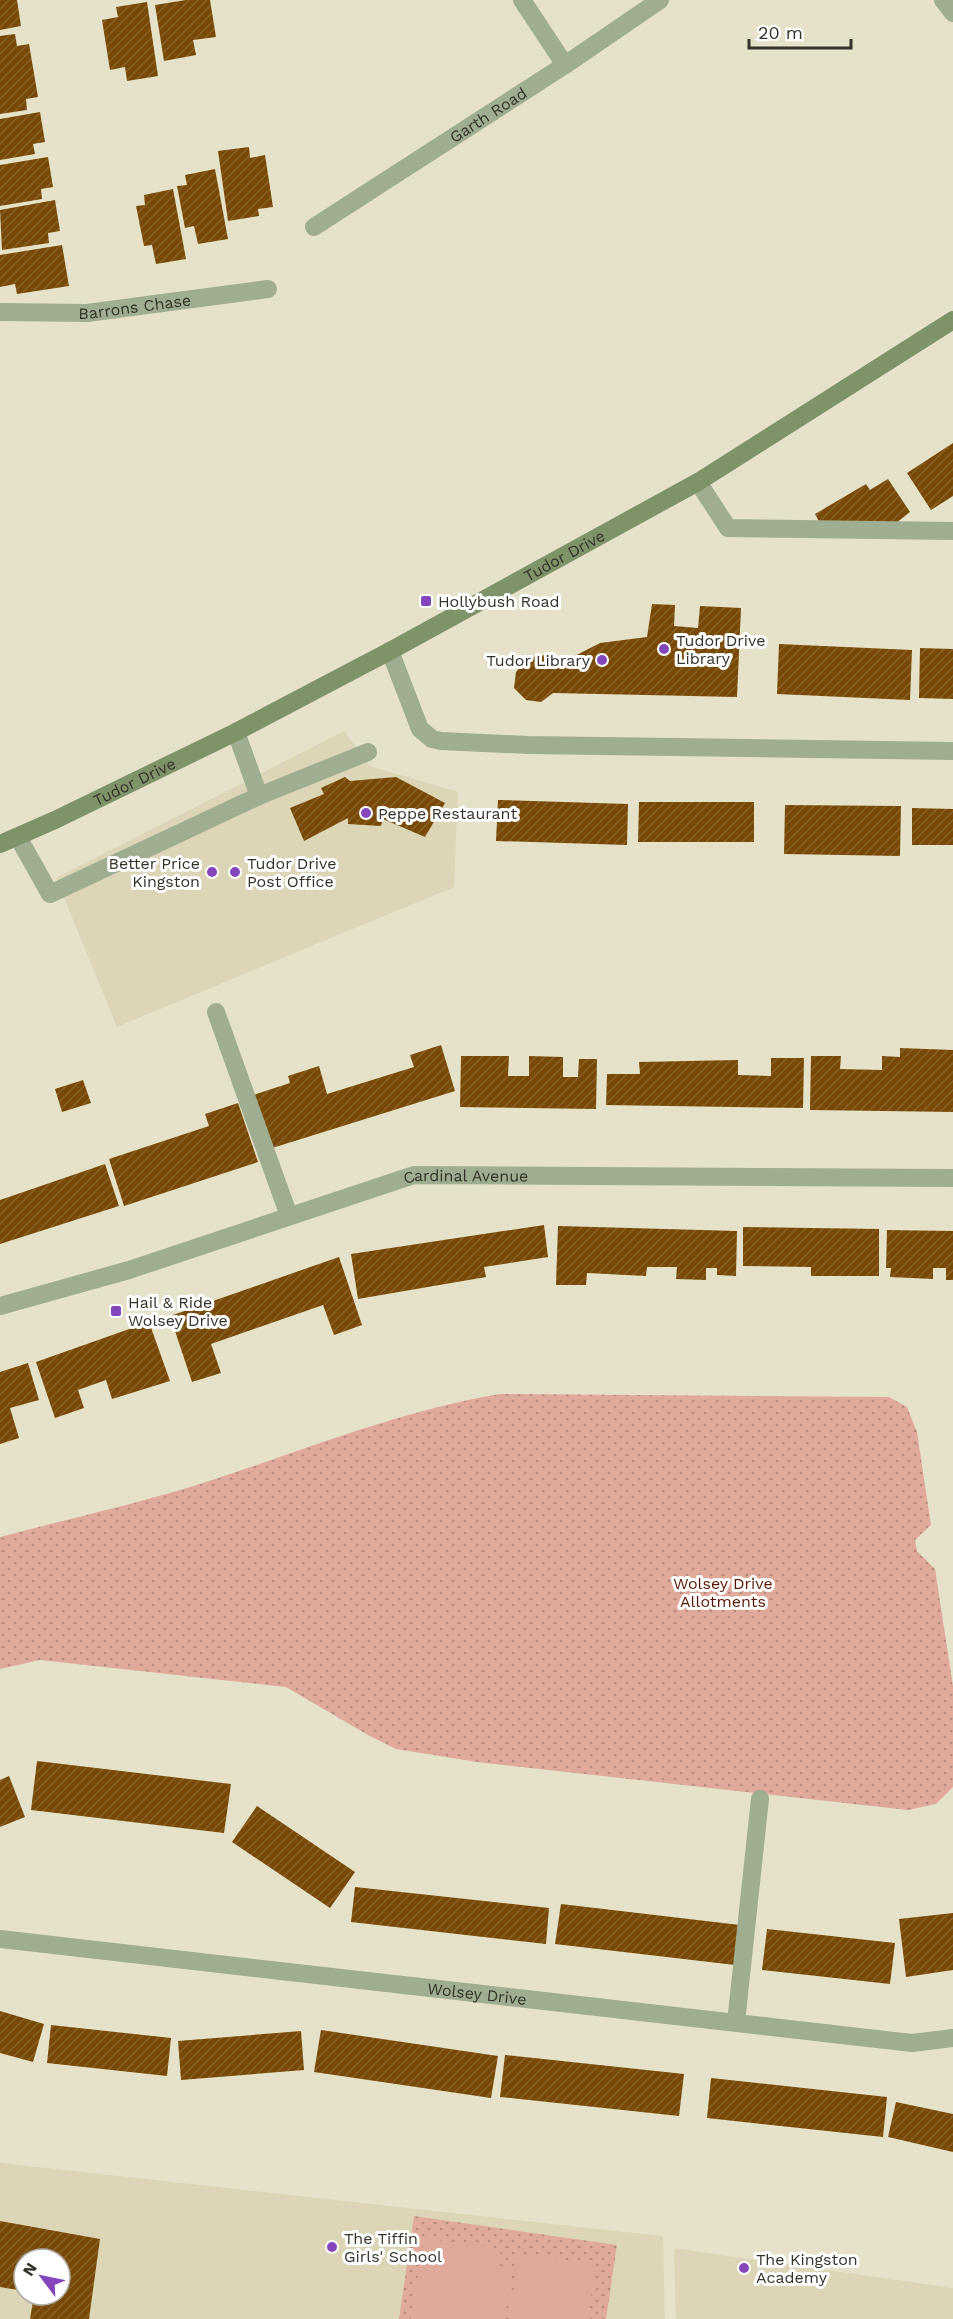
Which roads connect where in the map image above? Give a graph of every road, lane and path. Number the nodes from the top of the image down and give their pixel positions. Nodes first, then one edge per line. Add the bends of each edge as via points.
1 (522, 0) edge
2 (660, 0) edge
3 (943, 0) edge
4 (953, 13) edge
5 (565, 65) junction
6 (314, 227) dead end
7 (268, 289) dead end
8 (0, 312) edge
9 (953, 320) edge
10 (698, 482) junction
11 (953, 531) edge
12 (390, 651) junction
13 (236, 732) junction
14 (953, 751) edge
15 (368, 752) dead end
16 (259, 796) junction
17 (18, 837) junction
18 (0, 844) edge
19 (216, 1012) dead end
20 (953, 1178) edge
21 (289, 1216) junction
22 (0, 1306) edge
23 (760, 1799) dead end
24 (0, 1939) edge
25 (736, 2022) junction
26 (953, 2038) edge

1 - 5 street
2 - 5 street, Garth Road
3 - 4 street
5 - 6 street, Garth Road
7 - 8 street, Barrons Chase via 87,313
9 - 10 street, Tudor Drive
10 - 11 street via 728,528
10 - 12 street, Tudor Drive
12 - 13 street, Tudor Drive
12 - 14 street via 420,729 441,741
13 - 16 street
13 - 17 street, Tudor Drive
15 - 16 street
16 - 17 street via 50,894
17 - 18 street, Tudor Drive
19 - 21 street
20 - 21 street, Cardinal Avenue via 414,1175
21 - 22 street, Cardinal Avenue via 129,1270
23 - 25 street
24 - 25 street, Wolsey Drive
25 - 26 street, Wolsey Drive via 912,2043

